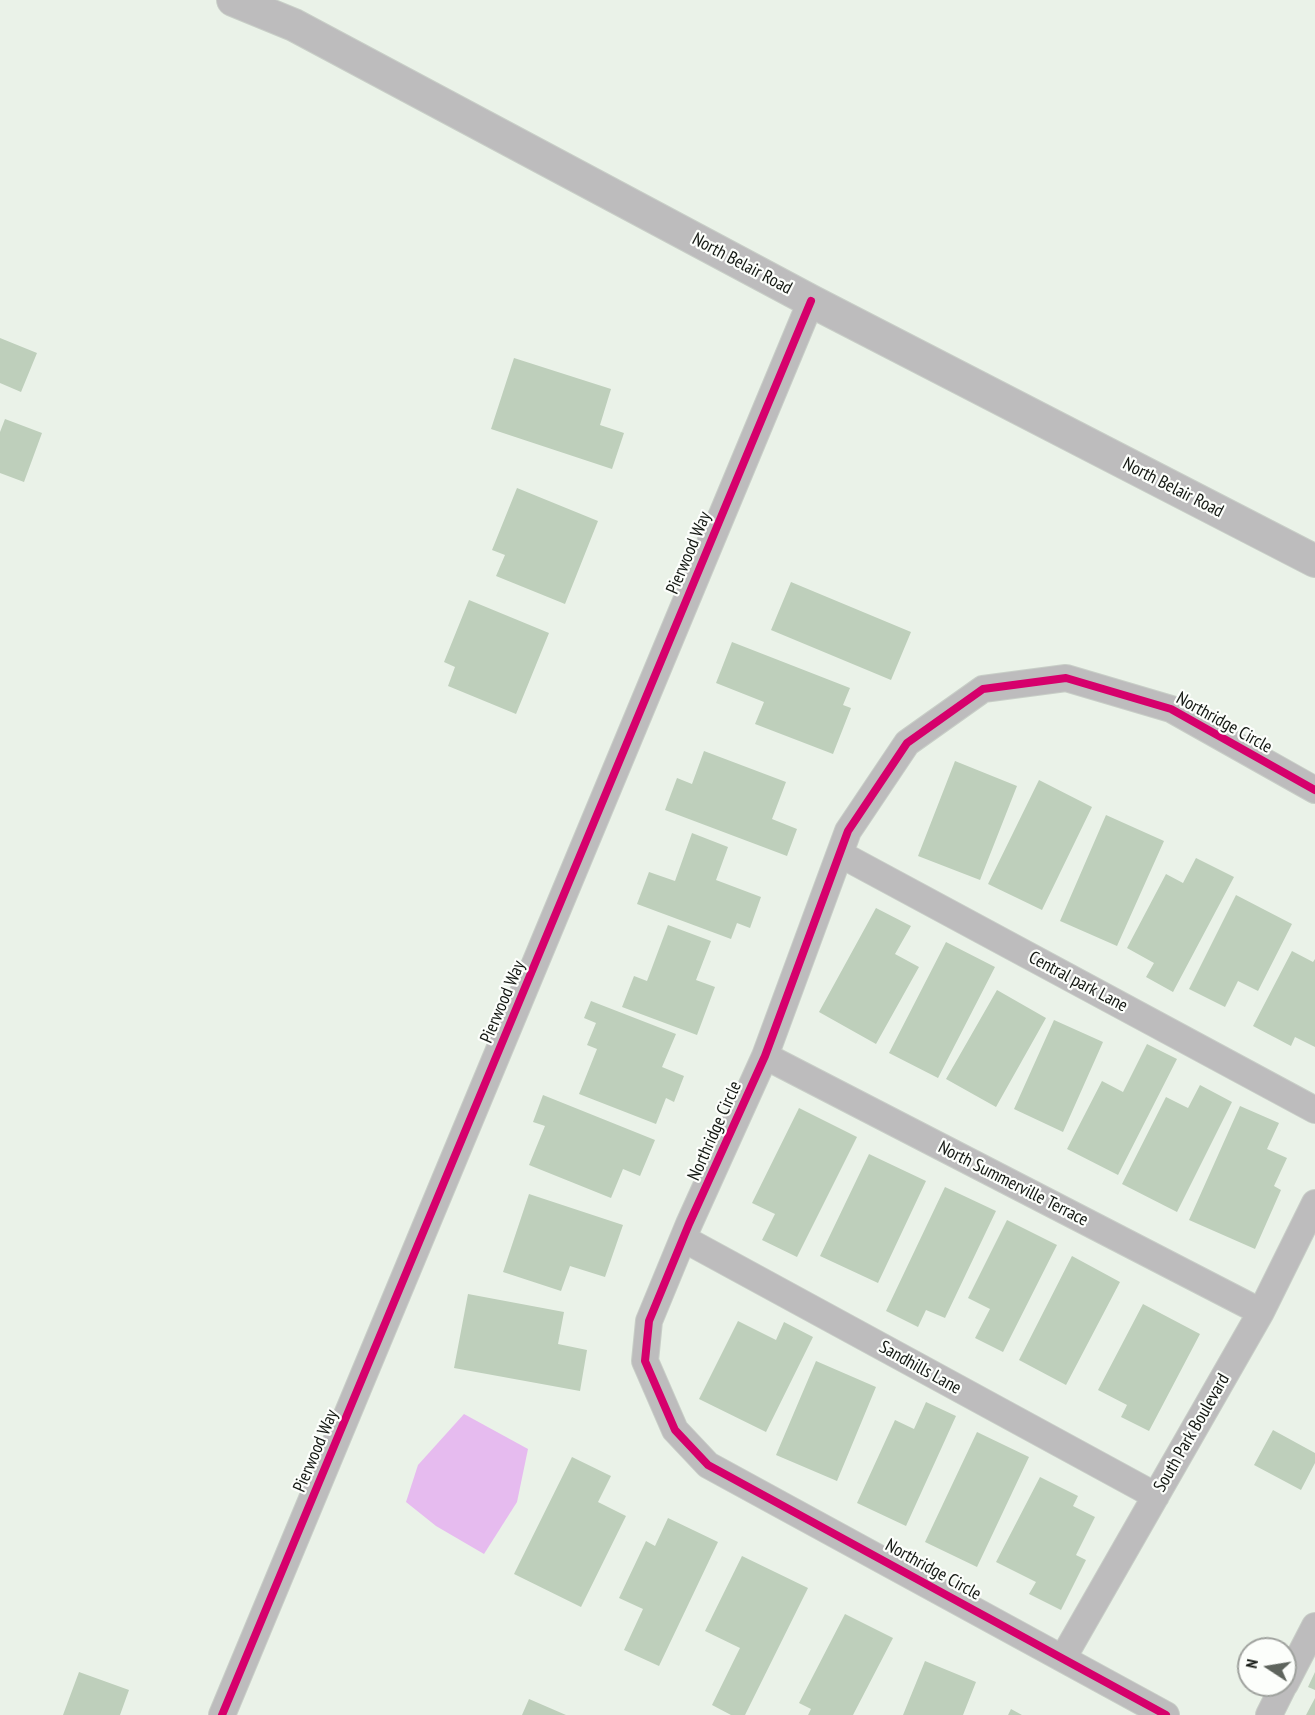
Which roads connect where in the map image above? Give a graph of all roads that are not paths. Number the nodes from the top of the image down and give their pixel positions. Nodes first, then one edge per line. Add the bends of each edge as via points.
1 (233, 0) edge
2 (811, 301) junction
3 (1315, 561) edge
4 (1315, 790) edge
5 (840, 854) junction
6 (765, 1056) junction
7 (1315, 1110) edge
8 (1315, 1203) edge
9 (684, 1239) junction
10 (1261, 1312) junction
11 (1156, 1497) junction
12 (1315, 1626) edge
13 (1062, 1658) junction
14 (1297, 1661) edge
15 (1278, 1697) edge
16 (222, 1715) edge
17 (1166, 1715) edge
18 (1269, 1715) edge

1 - 2 street, North Belair Road via 294,25
2 - 3 street, North Belair Road
2 - 16 street, Pierwood Way
4 - 5 street, Northridge Circle via 1171,709 1066,678 995,687 983,689 907,743 848,831
5 - 6 street, Northridge Circle
5 - 7 street, Central park Lane
6 - 9 street, Northridge Circle
6 - 10 street, North Summerville Terrace
8 - 10 street, South Park Boulevard
9 - 11 street, Sandhills Lane
9 - 13 street, Northridge Circle via 649,1321 645,1361 675,1430 708,1465
10 - 11 street, South Park Boulevard
11 - 13 street, South Park Boulevard
12 - 14 street
13 - 17 street, Northridge Circle
15 - 18 street

